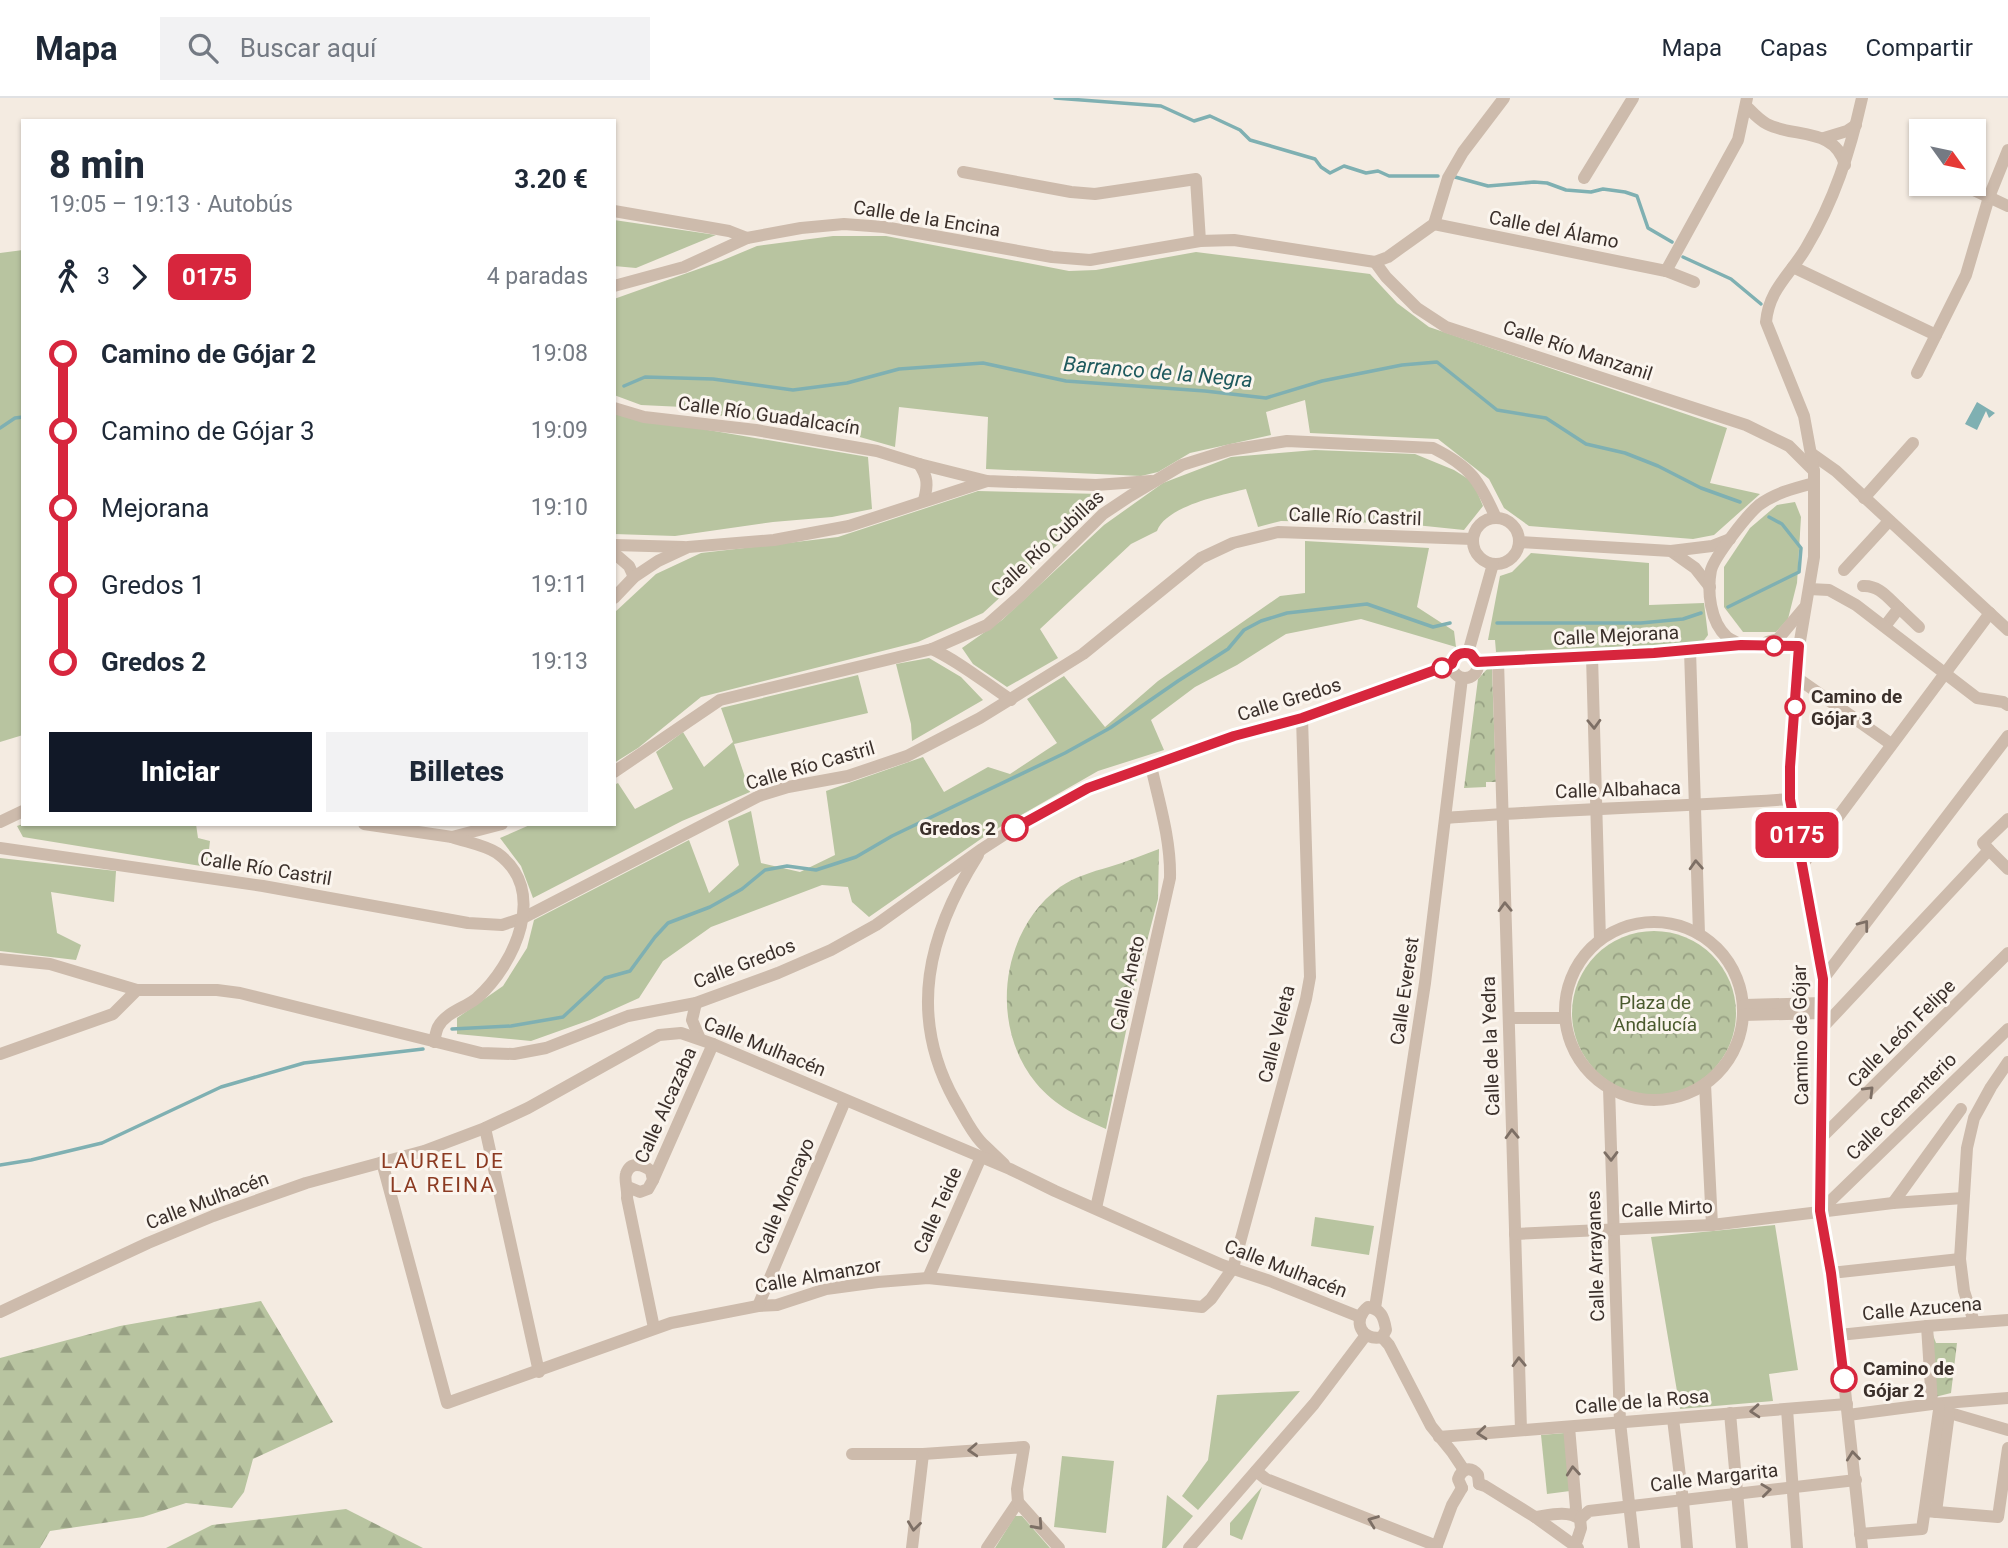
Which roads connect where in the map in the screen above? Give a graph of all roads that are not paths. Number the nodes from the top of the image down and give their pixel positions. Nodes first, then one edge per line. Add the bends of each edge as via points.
1 (1504, 98) edge
2 (1633, 98) edge
3 (1862, 98) edge
4 (1746, 102) edge
5 (1768, 125) junction
6 (1856, 125) junction
7 (1739, 134) junction
8 (1824, 138) junction
9 (2008, 150) edge
10 (1845, 165) junction
11 (963, 172) dead end
12 (1584, 178) dead end
13 (1986, 196) edge
14 (1989, 197) junction
15 (2008, 206) edge
16 (616, 211) edge
17 (1434, 224) junction
18 (747, 238) junction
19 (1200, 241) junction
20 (1375, 262) junction
21 (1793, 267) junction
22 (1666, 271) junction
23 (1694, 282) dead end
24 (616, 285) edge
25 (1936, 335) junction
26 (1917, 373) dead end
27 (616, 409) edge
28 (1809, 438) junction
29 (1913, 443) dead end
30 (1788, 446) junction
31 (1812, 454) junction
32 (919, 464) junction
33 (1814, 477) junction
34 (987, 481) junction
35 (1155, 481) junction
36 (1864, 498) junction
37 (924, 500) junction
38 (1496, 518) junction
39 (1889, 521) junction
40 (1473, 539) junction
41 (1731, 539) junction
42 (1519, 541) junction
43 (616, 545) edge
44 (688, 547) junction
45 (1671, 551) junction
46 (616, 555) edge
47 (1493, 564) junction
48 (1844, 570) dead end
49 (634, 577) junction
50 (1710, 586) junction
51 (1863, 586) dead end
52 (1809, 589) junction
53 (616, 596) edge
54 (1805, 606) junction
55 (1899, 608) junction
56 (1990, 613) junction
57 (1718, 624) junction
58 (1885, 626) junction
59 (1919, 627) dead end
60 (2008, 631) edge
61 (957, 638) junction
62 (1741, 645) junction
63 (1756, 645) junction
64 (1799, 646) junction
65 (932, 649) junction
66 (1696, 649) junction
67 (1592, 656) junction
68 (1472, 657) junction
69 (956, 660) junction
70 (1498, 661) junction
71 (1452, 664) junction
72 (1945, 673) junction
73 (1462, 678) junction
74 (1797, 678) junction
75 (983, 682) junction
76 (1010, 700) junction
77 (2008, 705) edge
78 (988, 713) junction
79 (1302, 718) junction
80 (2008, 736) edge
81 (1891, 744) junction
82 (1151, 766) junction
83 (616, 771) edge
84 (1790, 799) junction
85 (1694, 806) junction
86 (1597, 808) junction
87 (21, 812) edge
88 (1503, 813) junction
89 (1446, 818) junction
90 (2008, 819) edge
91 (0, 822) edge
92 (378, 826) edge
93 (495, 826) edge
94 (498, 826) edge
95 (452, 837) junction
96 (1, 848) edge
97 (982, 849) junction
98 (492, 850) junction
99 (1989, 850) junction
100 (1803, 864) junction
101 (2008, 869) edge
102 (523, 918) junction
103 (1699, 934) junction
104 (1601, 940) junction
105 (2008, 953) edge
106 (0, 959) edge
107 (1823, 979) junction
108 (137, 990) junction
109 (696, 1003) junction
110 (1823, 1008) junction
111 (1743, 1010) junction
112 (1509, 1018) junction
113 (1565, 1018) junction
114 (1823, 1027) junction
115 (2008, 1029) edge
116 (700, 1039) junction
117 (434, 1042) junction
118 (713, 1044) junction
119 (0, 1054) edge
120 (2008, 1062) edge
121 (1705, 1084) junction
122 (1609, 1088) junction
123 (845, 1101) junction
124 (1961, 1109) dead end
125 (485, 1128) junction
126 (1820, 1139) junction
127 (981, 1157) junction
128 (382, 1162) junction
129 (1010, 1169) junction
130 (653, 1180) junction
131 (628, 1187) junction
132 (1963, 1198) junction
133 (1893, 1203) junction
134 (1096, 1208) junction
135 (1820, 1211) junction
136 (1712, 1225) junction
137 (1613, 1230) junction
138 (1515, 1234) junction
139 (1960, 1259) junction
140 (1233, 1268) junction
141 (1831, 1273) junction
142 (928, 1278) junction
143 (1178, 1305) junction
144 (758, 1306) junction
145 (1375, 1308) junction
146 (0, 1312) edge
147 (1157, 1313) dead end
148 (1360, 1317) junction
149 (2008, 1320) edge
150 (1974, 1322) junction
151 (1927, 1326) junction
152 (654, 1328) junction
153 (1366, 1335) junction
154 (1839, 1335) junction
155 (1382, 1337) junction
156 (539, 1372) junction
157 (2008, 1398) edge
158 (1940, 1407) junction
159 (1787, 1409) junction
160 (1848, 1410) junction
161 (1730, 1413) junction
162 (1673, 1419) junction
163 (1620, 1422) junction
164 (1569, 1427) junction
165 (1521, 1430) junction
166 (2008, 1430) edge
167 (1439, 1437) junction
168 (2008, 1448) edge
169 (852, 1454) dead end
170 (923, 1454) junction
171 (1464, 1470) junction
172 (1256, 1471) junction
173 (1856, 1480) junction
174 (1479, 1484) junction
175 (1793, 1486) junction
176 (1462, 1488) junction
177 (1737, 1494) junction
178 (1683, 1501) junction
179 (1018, 1502) junction
180 (1630, 1506) junction
181 (1930, 1511) junction
182 (1556, 1514) junction
183 (1535, 1517) junction
184 (1577, 1517) junction
185 (1551, 1528) junction
186 (1860, 1534) junction
187 (1436, 1547) edge
188 (1576, 1547) edge
189 (912, 1548) edge
190 (987, 1548) edge
191 (1059, 1548) edge
192 (1189, 1548) edge
193 (1634, 1548) edge
194 (1687, 1548) edge
195 (1742, 1548) edge
196 (1797, 1548) edge
197 (1862, 1548) edge

1 - 17 street via 1448,178
2 - 12 street
3 - 6 street
4 - 5 street
4 - 7 street
5 - 7 street
5 - 8 street
6 - 8 street
6 - 10 street
7 - 22 street
8 - 10 street
9 - 14 street
10 - 21 street via 1832,199
11 - 19 street via 1094,194 1196,179
13 - 14 street
14 - 15 street
14 - 25 street via 1966,275
16 - 18 street
17 - 20 street
17 - 22 street, Calle del Álamo
18 - 19 street, Calle de la Encina via 844,224 1090,260
18 - 24 street, Calle de la Encina via 684,267
19 - 20 street, Calle de la Encina via 1244,241
20 - 30 street, Calle Río Manzanil via 1417,308 1446,327 1746,425
21 - 25 street
21 - 28 street, Camino de Gójar via 1776,288 1766,322
22 - 23 street, Calle del Álamo
25 - 26 street
27 - 32 street, Calle Río Guadalcacín via 644,417 877,451
28 - 30 street
28 - 31 street, Camino de Gójar
29 - 36 street
30 - 33 street, Calle Río Manzanil
31 - 33 street, Camino de Gójar
31 - 36 street
32 - 34 street, Calle Río Guadalcacín
32 - 37 street via 928,488
33 - 41 street via 1760,504
33 - 52 street, Camino de Gójar via 1814,557
34 - 35 street, Calle Río Guadalcacín via 1096,485
34 - 37 street
35 - 38 street, Calle Río Cubillas via 1182,465 1230,450 1287,441 1433,448 1478,481
35 - 61 street, Calle Río Cubillas via 1103,514 987,625
36 - 39 street
37 - 44 street via 849,526 774,540
38 - 40 street via 1478,526
38 - 42 street via 1515,528
39 - 48 street
39 - 56 street
40 - 47 street via 1476,552
40 - 76 street, Calle Río Castril via 1279,532 1233,543 1201,558 1083,654
41 - 45 street via 1712,547
41 - 50 street via 1712,568
42 - 45 street
42 - 47 street via 1514,556
43 - 44 street
44 - 49 street
45 - 50 street
46 - 49 street
47 - 68 street
49 - 53 street
50 - 57 street
51 - 55 street via 1877,587
52 - 54 street, Camino de Gójar
52 - 58 street via 1829,590
54 - 63 street, Calle Mejorana via 1778,639
54 - 64 street, Camino de Gójar
55 - 58 street
55 - 59 street
56 - 60 street
56 - 72 street
57 - 62 street
57 - 66 street via 1715,635
58 - 72 street
61 - 65 street, Calle Río Cubillas
61 - 69 street
62 - 63 street, Calle Mejorana
62 - 66 street, Calle Mejorana
63 - 64 street, Calle Mejorana
64 - 74 street, Camino de Gójar
65 - 69 street
65 - 83 street, Calle Río Cubillas via 720,700
66 - 67 street, Calle Mejorana
66 - 85 street
67 - 70 street, Calle Mejorana
67 -> 86 street
68 - 70 street, Calle Mejorana
68 - 71 street via 1463,653 1455,656
68 - 73 street via 1477,670
69 - 75 street
70 - 88 street, Calle de la Yedra
71 - 73 street
71 - 79 street, Calle Gredos
72 - 77 street via 1977,698
72 - 81 street
73 - 89 street, Calle Everest
74 - 81 street
74 - 84 street, Camino de Gójar
75 - 76 street
75 - 78 street via 989,696
76 - 78 street, Calle Río Castril
78 - 102 street, Calle Río Castril via 907,756 848,776 759,796
79 - 82 street, Calle Gredos
79 - 140 street, Calle Veleta via 1310,977
107 -> 80 street
81 - 100 street
82 - 97 street, Calle Gredos via 1088,788
82 - 134 street, Calle Aneto via 1170,878
84 - 85 street, Calle Albahaca
84 - 100 street, Camino de Gójar
85 - 86 street, Calle Albahaca
103 -> 85 street
86 - 88 street, Calle Albahaca
86 - 104 street
87 - 91 street
88 - 89 street, Calle Albahaca
112 -> 88 street, Calle de la Yedra
89 - 145 street, Calle Everest
90 - 99 street via 1983,843
92 - 95 street
93 - 95 street
94 - 98 street via 489,840
95 - 98 street
96 - 102 street, Calle Río Castril via 263,886 468,923 502,925
97 - 109 street, Calle Gredos via 876,925 831,950
97 - 129 street via 962,881 936,943 928,1023 937,1062 953,1097 980,1141
98 - 102 street via 514,869 523,893
99 - 101 street
99 - 114 street
100 - 107 street, Camino de Gójar
102 - 117 street via 514,949 498,975 476,999 450,1014 439,1026
103 - 104 street via 1664,922 1641,922
103 - 111 street via 1726,958 1735,974
104 - 113 street via 1573,974
126 -> 105 street, Calle León Felipe
106 - 108 street, Calle Gredos via 50,964
107 - 110 street, Camino de Gójar
108 - 117 street, Calle Gredos via 240,993
108 - 119 street via 113,1014
109 - 116 street via 692,1020
109 - 117 street, Calle Gredos via 628,1016 546,1048 514,1054 481,1053
110 - 111 street
110 - 114 street, Camino de Gójar
111 - 121 street via 1730,1058
112 - 113 street
138 -> 112 street, Calle de la Yedra
113 - 122 street via 1572,1046 1587,1070
114 - 126 street, Camino de Gójar
115 - 135 street, Calle Cementerio
116 - 118 street, Calle Mulhacén
116 - 125 street, Calle Mulhacén via 681,1033 659,1035
118 - 123 street, Calle Mulhacén
118 - 130 street, Calle Alcazaba
120 - 132 street via 1974,1118
121 - 122 street via 1665,1099 1643,1099
121 - 136 street
122 -> 137 street, Calle Arrayanes
123 - 127 street, Calle Mulhacén
123 - 144 street, Calle Moncayo
124 - 133 street
125 - 128 street, Calle Mulhacén
125 - 156 street
126 - 135 street, Camino de Gójar
127 - 129 street, Calle Mulhacén
127 - 142 street, Calle Teide
128 - 146 street, Calle Mulhacén via 213,1216
128 - 156 street, Calle Almanzor via 447,1403
129 - 134 street, Calle Mulhacén
130 - 131 street, Calle Alcazaba via 644,1191
130 - 131 street, Calle Alcazaba via 648,1168 634,1165 627,1171
131 - 152 street, Calle Alcazaba
132 - 133 street, Calle Mirto
132 - 139 street
133 - 135 street, Calle Mirto
134 - 140 street, Calle Mulhacén
135 - 136 street, Calle Mirto
135 - 141 street, Camino de Gójar
136 - 137 street, Calle Mirto
137 - 138 street, Calle Mirto
137 - 163 street, Calle Arrayanes
165 -> 138 street, Calle de la Yedra
139 - 141 street
139 - 150 street
140 - 143 street, Calle Almanzor via 1202,1307
140 - 148 street, Calle Mulhacén
141 - 154 street, Camino de Gójar
142 - 143 street, Calle Almanzor
142 - 144 street, Calle Almanzor via 826,1289 777,1305
143 - 147 street
144 - 152 street, Calle Almanzor
145 - 148 street via 1368,1307
145 - 155 street via 1384,1320
148 - 153 street
149 - 150 street, Calle Azucena
150 - 151 street, Calle Azucena
151 - 154 street, Calle Azucena
151 - 158 street
152 - 156 street, Calle Almanzor
153 - 155 street
153 - 172 street
154 - 160 street, Camino de Gójar
155 - 167 street
157 - 158 street, Calle de la Rosa
158 - 160 street, Calle de la Rosa
158 - 166 street
158 - 181 street
159 - 160 street, Calle de la Rosa
159 -> 161 street, Calle de la Rosa
159 - 175 street
173 -> 160 street, Camino de Gójar
161 - 162 street, Calle de la Rosa
161 - 177 street
162 - 163 street, Calle de la Rosa
162 - 178 street
163 - 164 street, Calle de la Rosa
163 - 180 street, Calle Arrayanes
164 - 165 street, Calle de la Rosa
184 -> 164 street
165 -> 167 street, Calle de la Rosa
167 - 171 street
168 - 181 street via 1998,1517
169 - 170 street
179 -> 170 street via 1024,1447
170 -> 189 street
171 - 174 street via 1476,1472
171 - 176 street via 1458,1479
187 -> 172 street
172 - 192 street
173 - 175 street, Calle Margarita
173 - 186 street, Camino de Gójar
174 - 176 street via 1471,1491
174 - 183 street
177 -> 175 street, Calle Margarita
175 - 196 street
176 - 187 street
177 - 178 street, Calle Margarita
177 - 195 street
178 - 180 street, Calle Margarita
178 - 194 street
179 - 190 street
179 -> 191 street
180 - 184 street, Calle Margarita
180 - 193 street, Calle Arrayanes
181 - 186 street via 1922,1529
182 - 183 street, Calle Margarita
182 - 184 street, Calle Margarita
182 - 185 street
183 - 185 street
184 - 188 street via 1581,1528
185 - 188 street
186 - 197 street, Camino de Gójar

